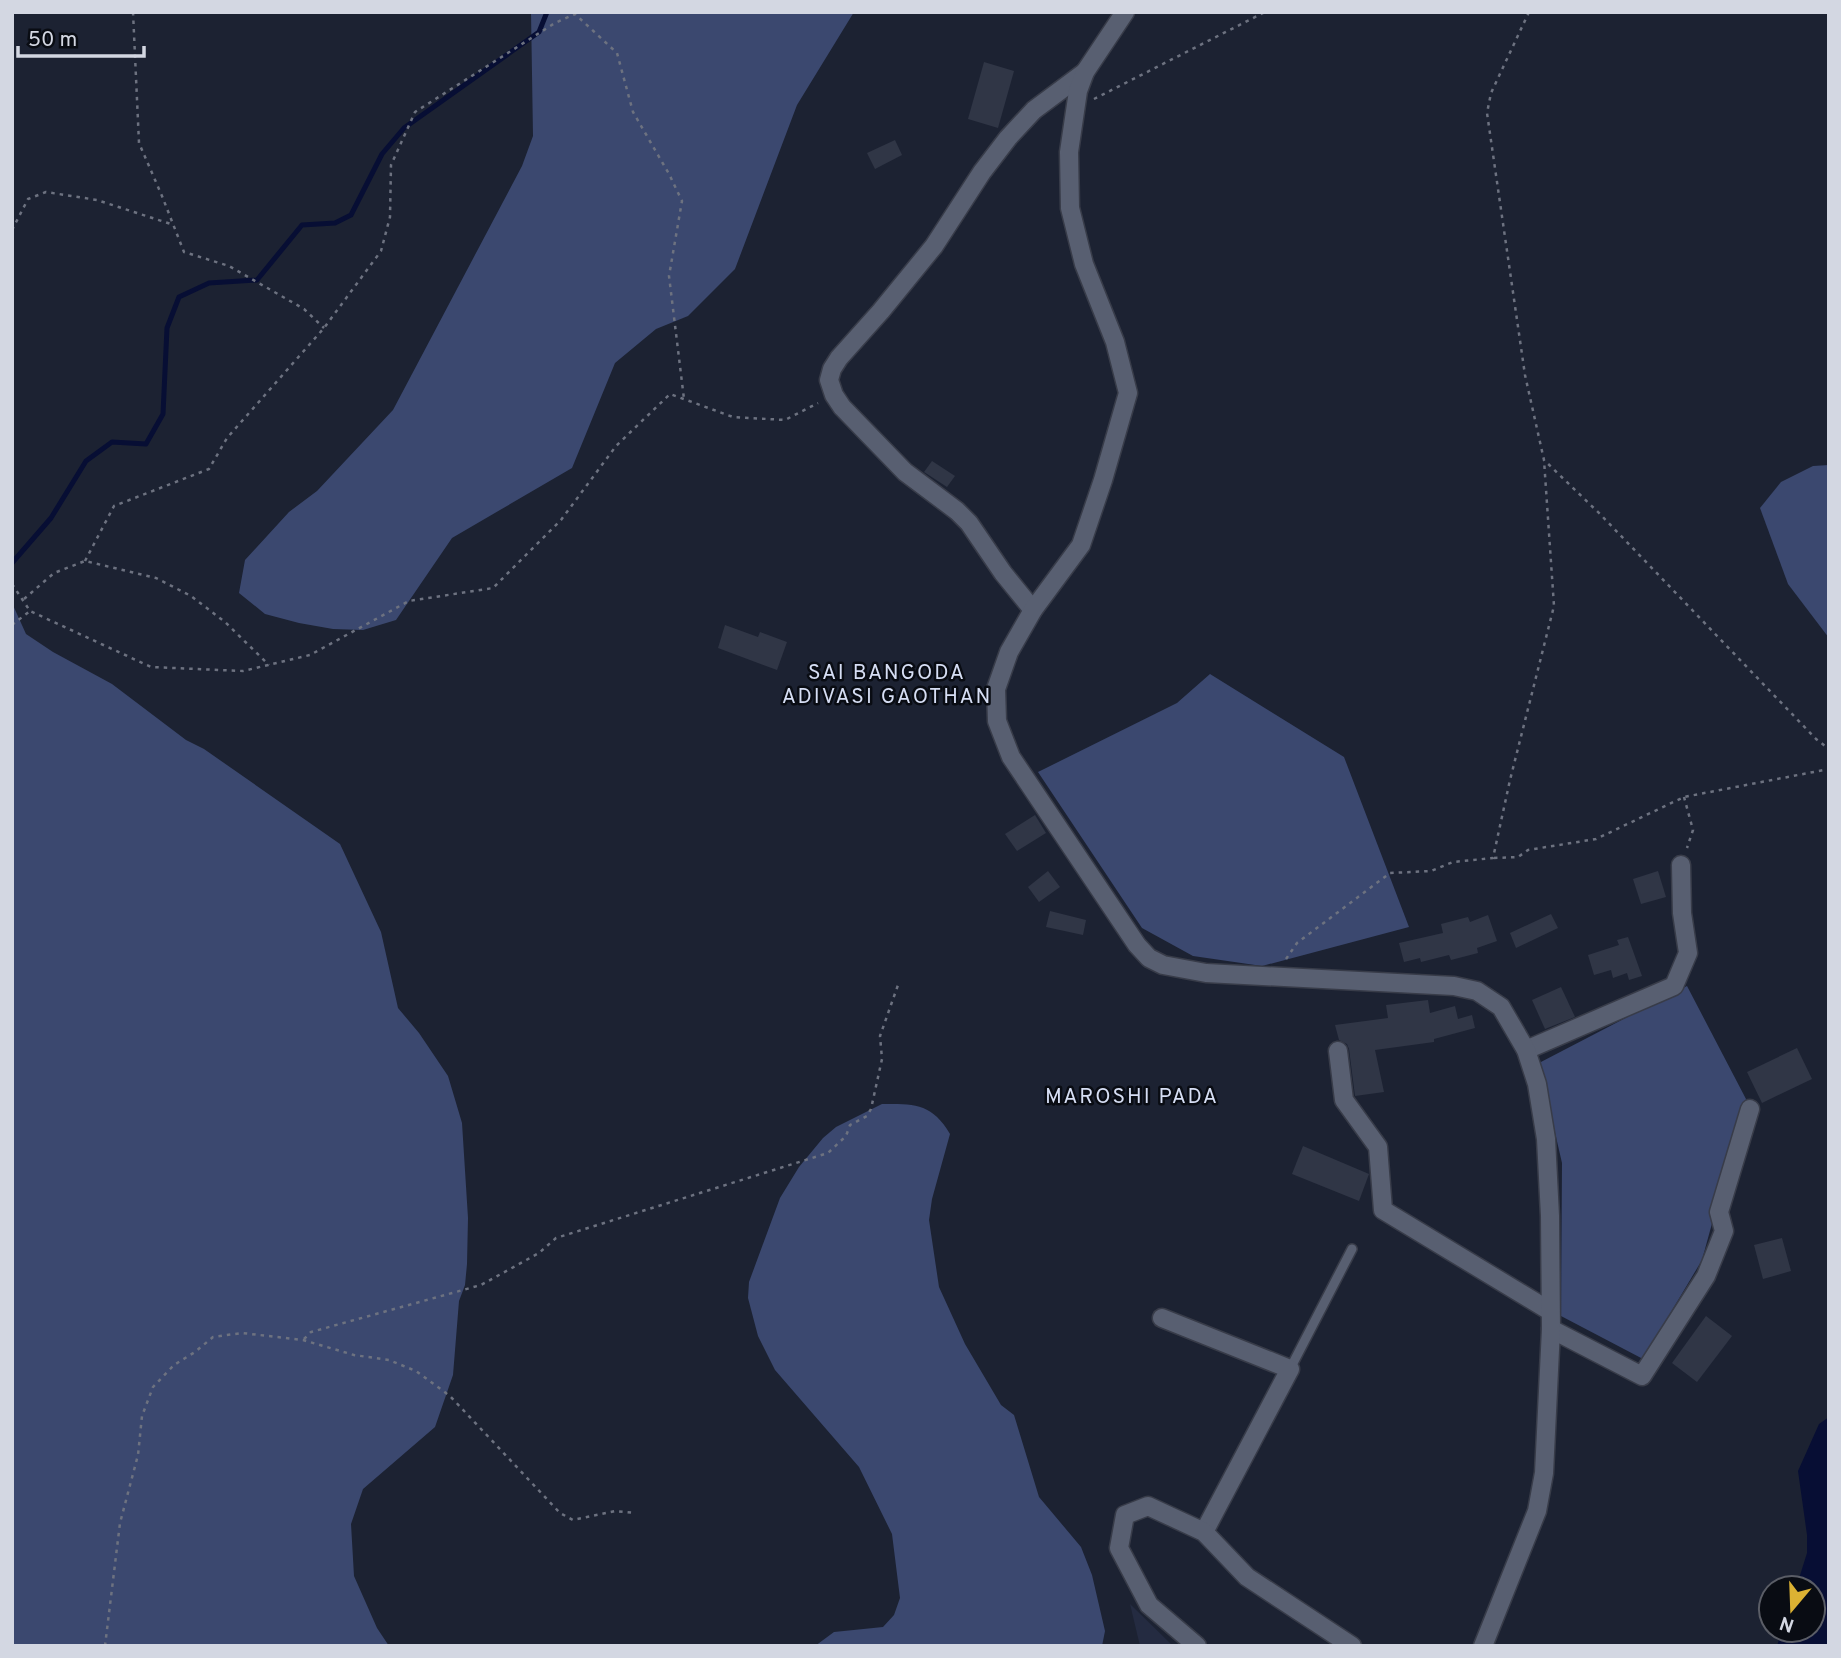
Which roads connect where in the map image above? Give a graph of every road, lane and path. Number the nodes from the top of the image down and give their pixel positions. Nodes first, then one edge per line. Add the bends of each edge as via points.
1 (133, 12) edge
2 (1125, 12) edge
3 (1265, 12) edge
4 (1529, 12) edge
5 (574, 13) edge
6 (1085, 72) junction
7 (1075, 109) junction
8 (174, 225) junction
9 (12, 230) edge
10 (324, 328) junction
11 (834, 395) junction
12 (684, 399) junction
13 (1544, 460) junction
14 (85, 561) junction
15 (12, 584) edge
16 (24, 599) junction
17 (1033, 610) junction
18 (30, 611) junction
19 (12, 625) edge
20 (269, 665) junction
21 (1829, 749) edge
22 (1829, 769) edge
23 (1684, 797) junction
24 (1493, 858) junction
25 (1681, 865) joint
26 (1275, 977) junction
27 (898, 985) dead end
28 (1526, 1050) junction
29 (1338, 1051) dead end
30 (1750, 1109) dead end
31 (1352, 1249) dead end
32 (1162, 1318) dead end
33 (1550, 1320) junction
34 (303, 1340) junction
35 (1290, 1369) junction
36 (635, 1513) dead end
37 (1203, 1532) junction
38 (105, 1646) edge
39 (1197, 1646) edge
40 (1352, 1646) edge
41 (1483, 1646) edge

1 - 8 path via 139,144
2 - 6 street
3 - 7 path
4 - 13 path via 1491,93 1488,113 1525,375
5 - 10 path via 415,111 391,165 390,217 381,251
5 - 12 path via 617,53 633,112 682,201 669,276
6 - 7 street
6 - 11 street via 1034,110 1008,138 934,246 839,358 829,380
7 - 17 street via 1069,152 1070,208 1128,393 1081,545
8 - 9 path via 97,200 46,192 28,199
8 - 10 path via 184,252 229,266 304,309
10 - 14 path via 228,438 209,469 114,506
11 - 12 path via 785,420 733,417
11 - 17 street via 905,472 963,517
12 - 20 path via 670,394 616,446 561,520 493,588 409,601 310,655
13 - 21 path
13 - 24 path via 1554,606
14 - 16 path via 54,573
14 - 20 path via 156,578 191,596
15 - 16 path
16 - 18 path
17 - 26 street via 1009,652 996,689 997,721 1011,757 1149,958 1206,973
18 - 19 path
18 - 20 path via 151,667 243,671
22 - 23 path
23 - 24 path via 1596,839
23 - 25 path via 1693,830
24 - 26 path via 1453,862 1431,871 1390,873 1297,943
25 - 28 street via 1689,953 1674,986
26 - 28 street via 1477,990 1501,1007
27 - 34 path via 880,1036 882,1059 871,1109 850,1125 846,1136 828,1153 556,1238 481,1285 312,1332
28 - 33 street via 1546,1139
29 - 33 street via 1344,1100 1378,1147 1383,1210
30 - 33 street via 1719,1212 1724,1231 1706,1276 1642,1376
31 - 35 lane
32 - 35 street
33 - 41 street via 1544,1473 1537,1511
34 - 36 path via 416,1371 450,1396 560,1513 573,1520 615,1511
34 - 38 path via 254,1333 214,1336 153,1387 142,1416 138,1455 120,1523
35 - 37 street
37 - 39 street via 1148,1506 1125,1515 1119,1548 1149,1605
37 - 40 street via 1247,1577

